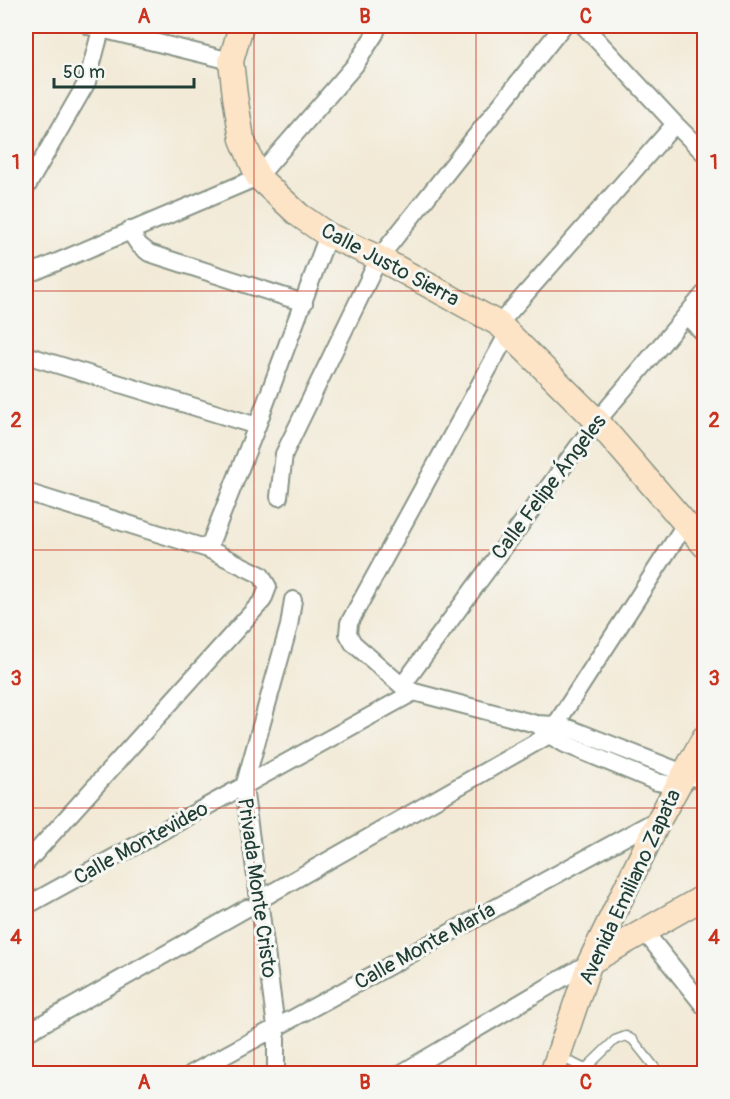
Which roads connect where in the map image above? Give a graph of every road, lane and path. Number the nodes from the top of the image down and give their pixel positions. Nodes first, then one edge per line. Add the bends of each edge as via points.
1 (241, 26) edge
2 (378, 26) edge
3 (563, 26) edge
4 (584, 26) edge
5 (98, 27) edge
6 (231, 61) junction
7 (675, 124) junction
8 (705, 153) edge
9 (258, 177) junction
10 (26, 188) edge
11 (129, 231) junction
12 (328, 235) junction
13 (379, 258) junction
14 (36, 271) dead end
15 (705, 294) edge
16 (304, 303) junction
17 (686, 315) junction
18 (504, 328) junction
19 (705, 334) edge
20 (26, 355) edge
21 (597, 421) junction
22 (257, 426) junction
23 (26, 492) edge
24 (279, 497) dead end
25 (686, 523) junction
26 (705, 545) edge
27 (208, 549) junction
28 (294, 600) dead end
29 (408, 689) junction
30 (553, 730) junction
31 (705, 738) edge
32 (691, 779) edge
33 (244, 787) junction
34 (660, 818) junction
35 (26, 862) edge
36 (705, 897) edge
37 (253, 904) junction
38 (26, 906) edge
39 (644, 931) junction
40 (590, 962) junction
41 (705, 1006) edge
42 (276, 1027) junction
43 (26, 1033) edge
44 (555, 1064) edge
45 (586, 1071) edge
46 (191, 1074) edge
47 (276, 1074) edge
48 (400, 1074) edge
49 (660, 1074) edge

1 - 6 street
2 - 9 street via 355,65
3 - 13 street
4 - 7 street
5 - 6 street
5 - 10 street via 87,82
6 - 9 street, Calle Justo Sierra via 242,139
7 - 8 street
7 - 18 street
9 - 11 street
9 - 12 street, Calle Justo Sierra via 299,215
11 - 14 street
11 - 16 street via 149,253
12 - 13 street, Calle Justo Sierra
12 - 16 street
13 - 18 street, Calle Justo Sierra
13 - 24 street via 284,454
15 - 17 street, Calle Felipe Ángeles
16 - 22 street
17 - 19 street
17 - 21 street, Calle Felipe Ángeles
18 - 21 street, Calle Justo Sierra
18 - 29 street via 349,623 348,634 353,643
20 - 22 street
21 - 25 street, Calle Justo Sierra
21 - 29 street, Calle Felipe Ángeles
22 - 27 street
23 - 27 street
25 - 26 street, Calle Justo Sierra
25 - 30 street
27 - 35 street via 261,575 268,587 263,600
28 - 33 street, Privada Monte Cristo
29 - 30 street
29 - 33 street, Calle Montevideo
30 - 32 street
30 - 37 street
31 - 32 street, Avenida Emiliano Zapata
32 - 34 street, Avenida Emiliano Zapata
33 - 37 street, Privada Monte Cristo
33 - 38 street, Calle Montevideo
34 - 40 street, Avenida Emiliano Zapata
34 - 42 street, Calle Monte María
36 - 39 street
37 - 42 street, Privada Monte Cristo
37 - 43 street
39 - 40 street
39 - 41 street
40 - 44 street, Avenida Emiliano Zapata
40 - 48 street
42 - 46 street, Calle Monte María
42 - 47 street, Privada Monte Cristo
44 - 45 lane
45 - 49 lane via 615,1040 626,1036

